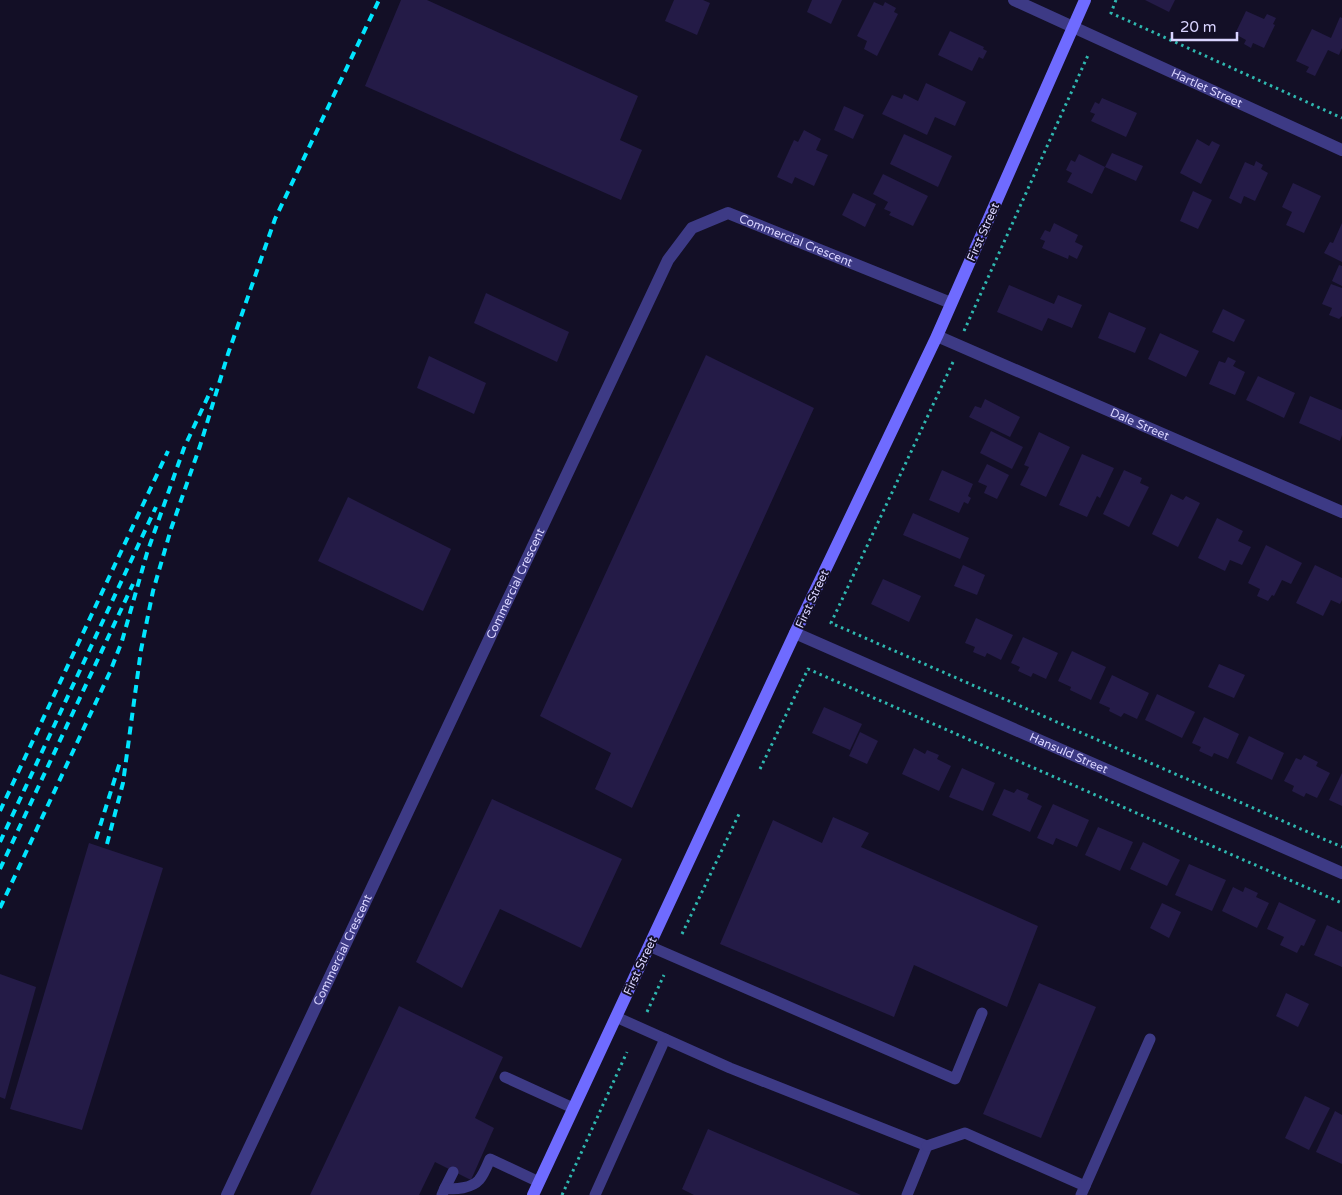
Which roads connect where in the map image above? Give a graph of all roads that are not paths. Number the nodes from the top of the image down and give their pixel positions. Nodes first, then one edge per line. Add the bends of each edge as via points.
1 (1014, 0) edge
2 (1085, 0) edge
3 (1072, 26) junction
4 (1342, 150) edge
5 (951, 303) junction
6 (937, 336) junction
7 (1342, 512) edge
8 (795, 633) junction
9 (1342, 874) edge
10 (649, 946) junction
11 (982, 1013) dead end
12 (616, 1017) junction
13 (665, 1039) junction
14 (1150, 1039) dead end
15 (505, 1077) dead end
16 (573, 1108) junction
17 (927, 1146) junction
18 (454, 1172) dead end
19 (539, 1182) junction
20 (443, 1191) edge
21 (1083, 1191) edge
22 (227, 1195) edge
23 (532, 1195) edge
24 (595, 1195) edge
25 (906, 1195) edge

1 - 3 street, Hartlet Street
2 - 3 street, First Street
3 - 4 street, Hartlet Street
3 - 5 street, First Street
5 - 6 street, First Street
5 - 22 street, Commercial Crescent via 728,213 692,228 668,260
6 - 7 street, Dale Street
6 - 8 street, First Street
8 - 9 street, Hansuld Street
8 - 10 street, First Street
10 - 11 lane via 955,1079
10 - 12 street, First Street
12 - 13 lane
12 - 16 street, First Street
13 - 17 lane
13 - 24 lane
14 - 21 lane
15 - 16 lane
16 - 19 street, First Street
17 - 21 lane via 965,1133
17 - 25 lane
18 - 20 lane
19 - 20 lane via 486,1157 479,1180
19 - 23 street, First Street

